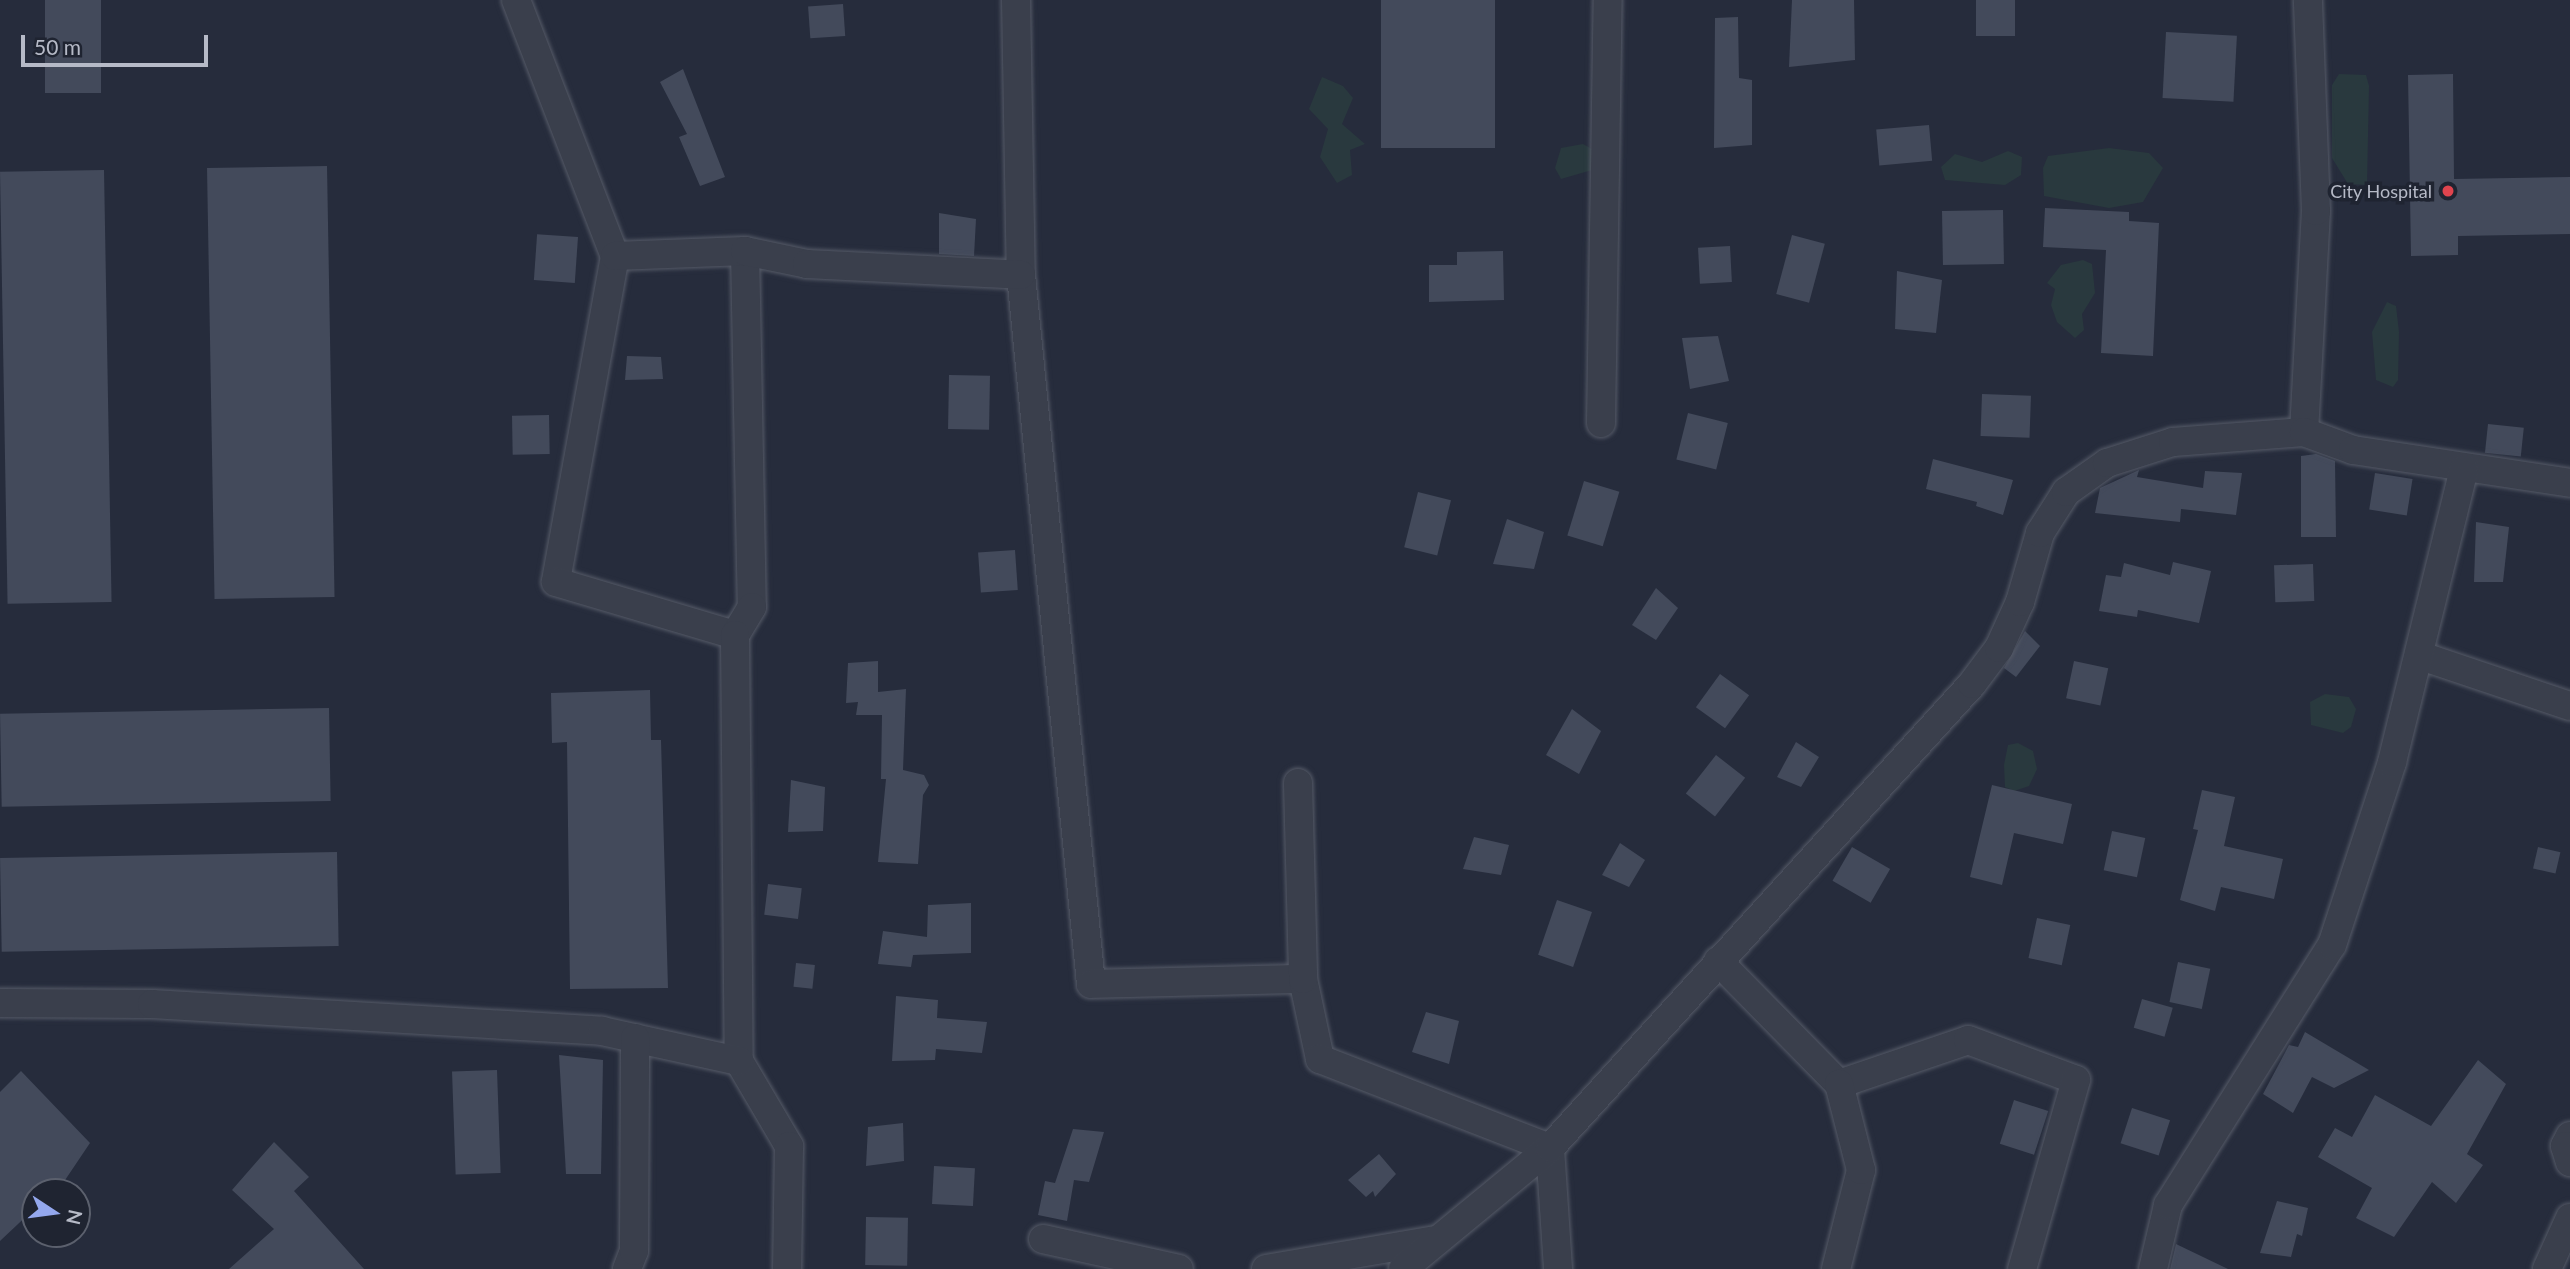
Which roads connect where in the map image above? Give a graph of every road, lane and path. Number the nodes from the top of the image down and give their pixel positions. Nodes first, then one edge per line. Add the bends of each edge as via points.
1 (516, 0) edge
2 (1016, 0) edge
3 (1608, 0) edge
4 (2308, 0) edge
5 (744, 251) junction
6 (615, 256) junction
7 (1021, 275) junction
8 (1601, 423) dead end
9 (2304, 432) junction
10 (2464, 469) junction
11 (2570, 483) edge
12 (735, 635) junction
13 (2421, 656) junction
14 (2570, 706) edge
15 (1298, 783) dead end
16 (1718, 961) junction
17 (1303, 979) junction
18 (0, 1003) edge
19 (635, 1038) junction
20 (739, 1061) junction
21 (1839, 1084) junction
22 (2570, 1136) edge
23 (1550, 1148) junction
24 (2570, 1162) edge
25 (2570, 1218) edge
26 (1043, 1239) dead end
27 (1439, 1239) junction
28 (627, 1269) edge
29 (787, 1269) edge
30 (1179, 1269) edge
31 (1266, 1269) edge
32 (1403, 1269) edge
33 (1558, 1269) edge
34 (1836, 1269) edge
35 (2022, 1269) edge
36 (2153, 1269) edge
37 (2547, 1269) edge

1 - 6 street
2 - 7 street
3 - 8 street
4 - 9 street via 2316,211
5 - 6 street
5 - 7 street via 807,264
5 - 12 street via 752,607
6 - 12 street via 556,582
7 - 17 street via 1091,984
9 - 10 street via 2353,450
9 - 16 street via 2173,442 2107,463 2066,492 2040,533 2020,603 1979,675
10 - 11 street
10 - 13 street
12 - 20 street
13 - 14 street
13 - 36 street via 2392,762 2332,944 2168,1205
15 - 17 street
16 - 21 street
16 - 23 street
17 - 23 street via 1320,1059
18 - 19 street via 152,1004 602,1031
19 - 20 street
19 - 28 street via 634,1251
20 - 29 street via 789,1146
21 - 34 street via 1861,1170
21 - 35 street via 1968,1040 2076,1080
22 - 24 street via 2565,1146
23 - 27 street
23 - 33 street
25 - 37 street
26 - 30 street
27 - 31 street
27 - 32 street

